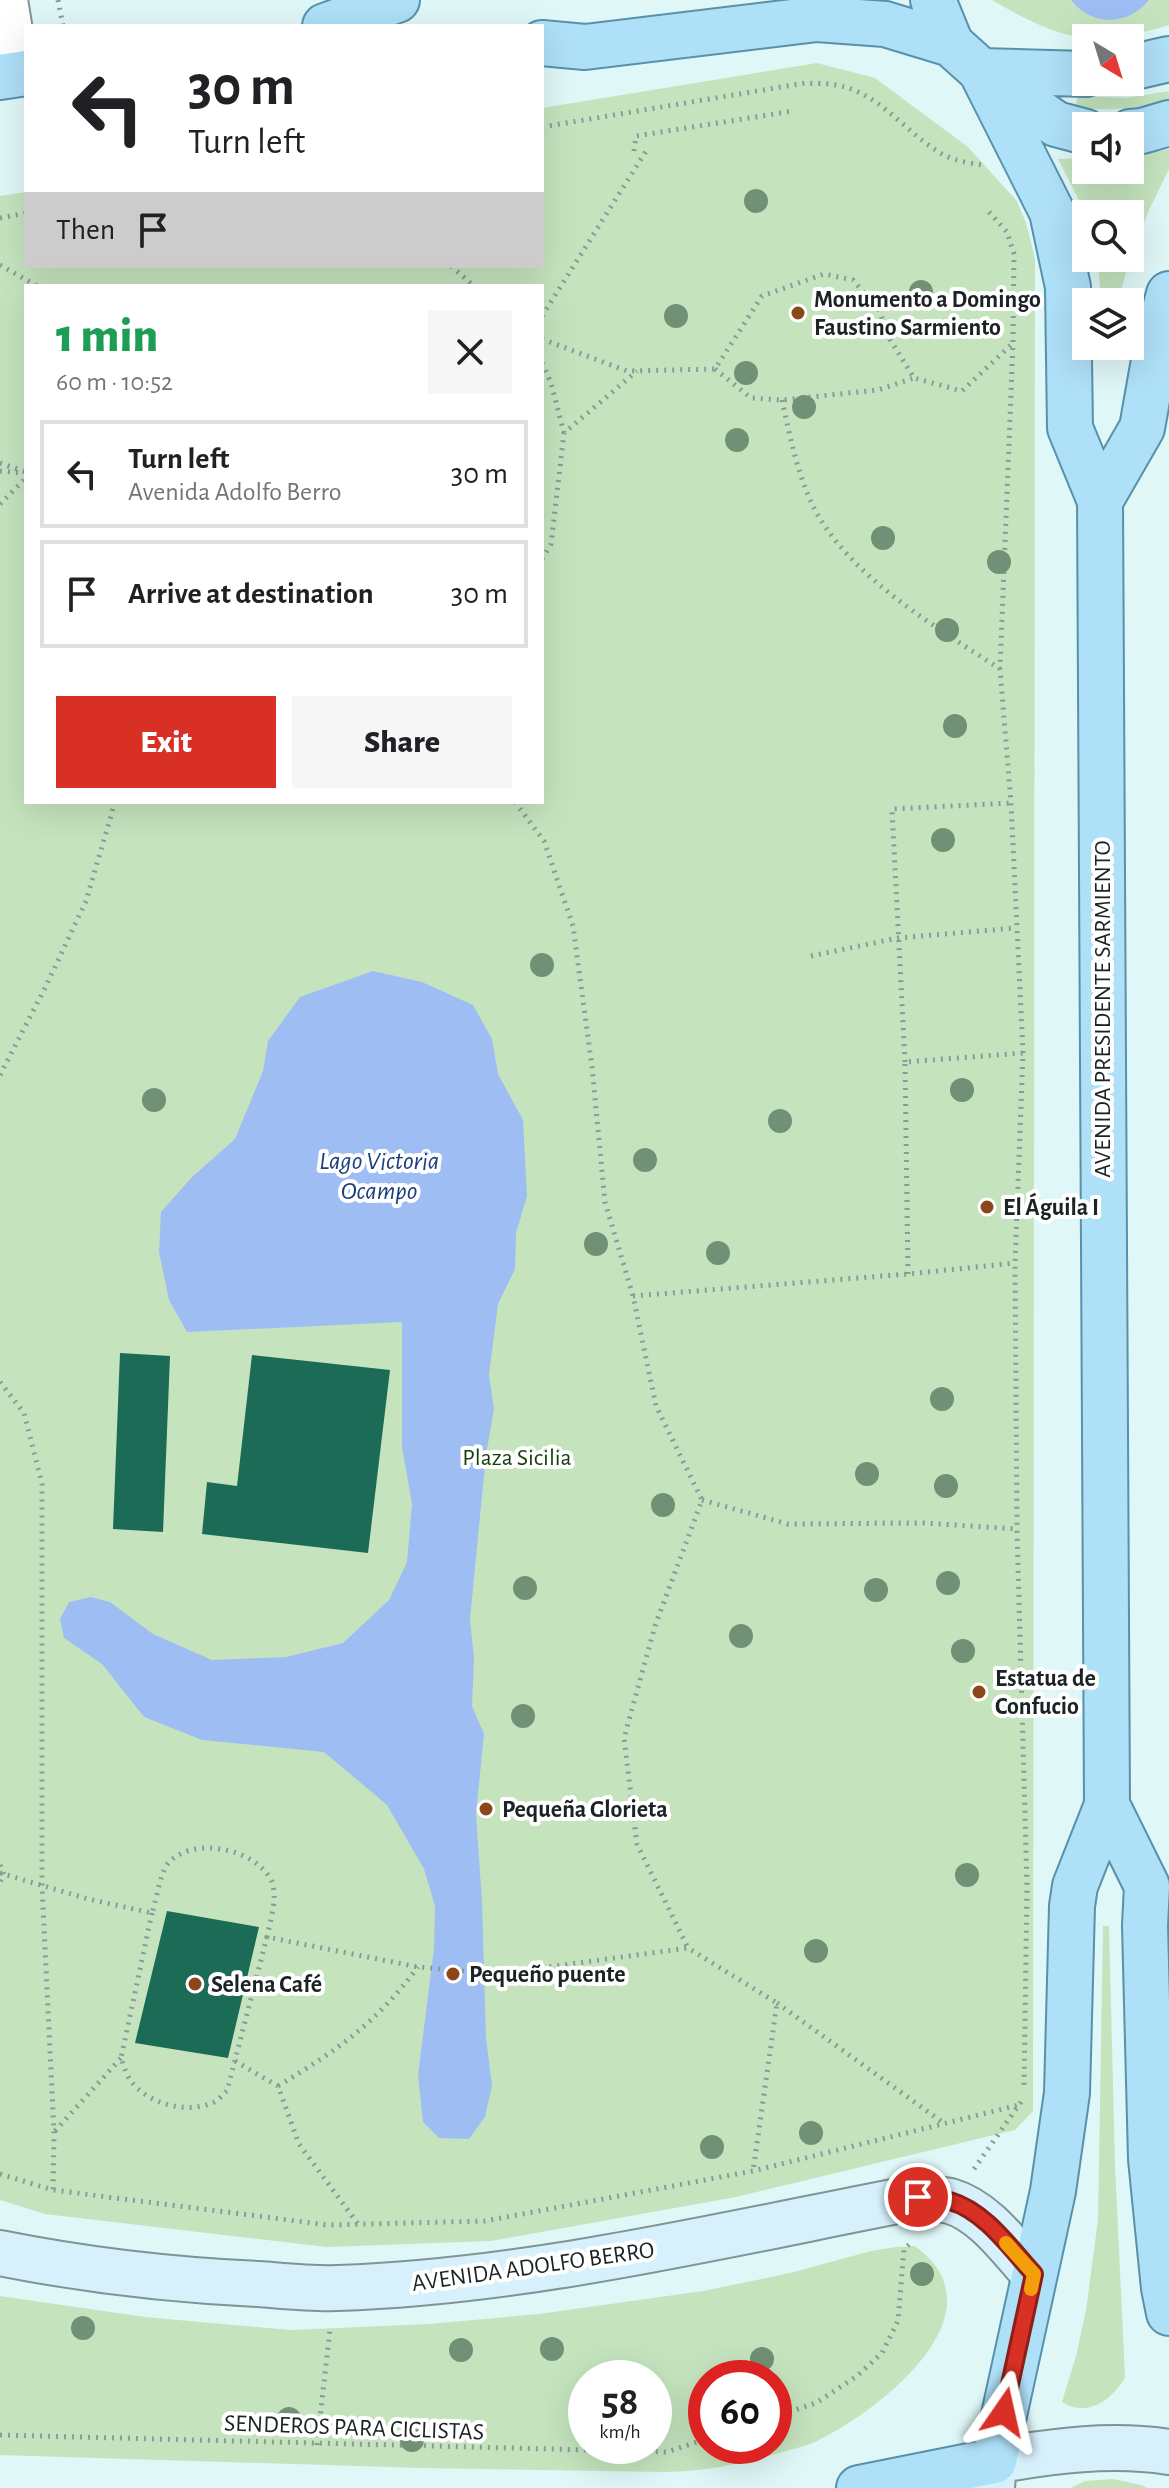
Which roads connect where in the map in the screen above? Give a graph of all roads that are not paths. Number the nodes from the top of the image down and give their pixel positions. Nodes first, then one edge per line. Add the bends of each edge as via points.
1 (5, 0) edge
2 (397, 0) edge
3 (933, 0) edge
4 (342, 24) edge
5 (544, 43) edge
6 (966, 57) junction
7 (1169, 59) edge
8 (1144, 65) edge
9 (1072, 72) edge
10 (14, 75) edge
11 (1169, 123) edge
12 (1072, 128) edge
13 (1144, 130) edge
14 (1169, 294) edge
15 (1100, 501) junction
16 (1107, 1805) junction
17 (0, 2253) edge
18 (1034, 2274) junction
19 (1169, 2313) edge
20 (1169, 2452) edge
21 (993, 2475) edge
22 (859, 2488) edge

1 - 10 street
2 - 4 main road
3 - 6 main road, AVENIDA PRESIDENTE SARMIENTO
5 - 6 main road via 585,47 817,19 885,24
6 - 9 main road
6 - 12 main road via 1056,124
6 - 15 main road, AVENIDA PRESIDENTE SARMIENTO via 1052,212 1068,287 1070,428
7 - 8 main road
11 - 13 main road
14 - 15 main road via 1142,428
15 - 16 main road, AVENIDA PRESIDENTE SARMIENTO
16 - 18 main road, AVENIDA PRESIDENTE SARMIENTO via 1075,1886 1067,2093
16 - 19 main road, AVENIDA PRESIDENTE SARMIENTO via 1147,1886 1151,2159
17 - 18 main road, AVENIDA ADOLFO BERRO via 198,2281 334,2288 429,2283 608,2259 918,2197 951,2201 972,2212
18 - 21 main road, AVENIDA PRESIDENTE SARMIENTO
20 - 21 main road via 1049,2452
21 - 22 main road

